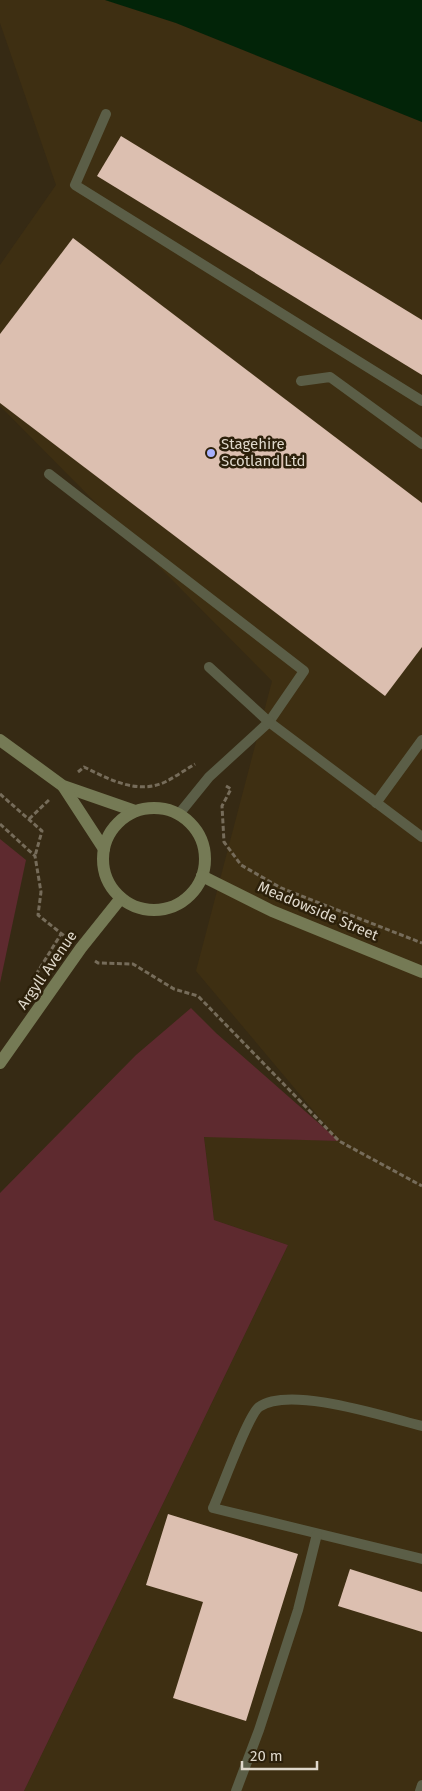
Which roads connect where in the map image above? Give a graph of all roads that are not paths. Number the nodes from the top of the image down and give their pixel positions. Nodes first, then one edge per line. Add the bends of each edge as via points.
1 (106, 114) dead end
2 (301, 381) dead end
3 (422, 401) edge
4 (422, 444) edge
5 (49, 474) dead end
6 (209, 667) dead end
7 (269, 722) junction
8 (0, 740) edge
9 (422, 740) edge
10 (63, 786) junction
11 (376, 803) junction
12 (135, 811) junction
13 (179, 814) junction
14 (422, 837) edge
15 (104, 849) junction
16 (202, 876) junction
17 (121, 898) junction
18 (422, 972) edge
19 (0, 1062) edge
20 (422, 1426) edge
21 (317, 1534) junction
22 (422, 1560) edge
23 (422, 1785) edge
24 (236, 1791) edge
25 (420, 1791) edge

1 - 3 lane via 75,185
2 - 4 lane via 330,377
5 - 7 lane via 304,670
6 - 7 lane
7 - 11 lane
7 - 13 lane via 210,777
8 - 10 street
9 - 11 lane
10 - 12 street
10 - 15 street
11 - 14 lane
12 - 13 street via 165,808
12 - 15 street via 120,820
13 - 16 street via 190,822 202,841 206,862
15 - 17 street via 106,876
16 - 17 street via 182,902 168,908 136,907
16 - 18 street, Meadowside Street via 272,910
17 - 19 street, Argyll Avenue via 81,948
20 - 21 lane via 319,1400 273,1400 257,1408 214,1508
21 - 22 lane
21 - 24 lane via 298,1610
23 - 25 lane

